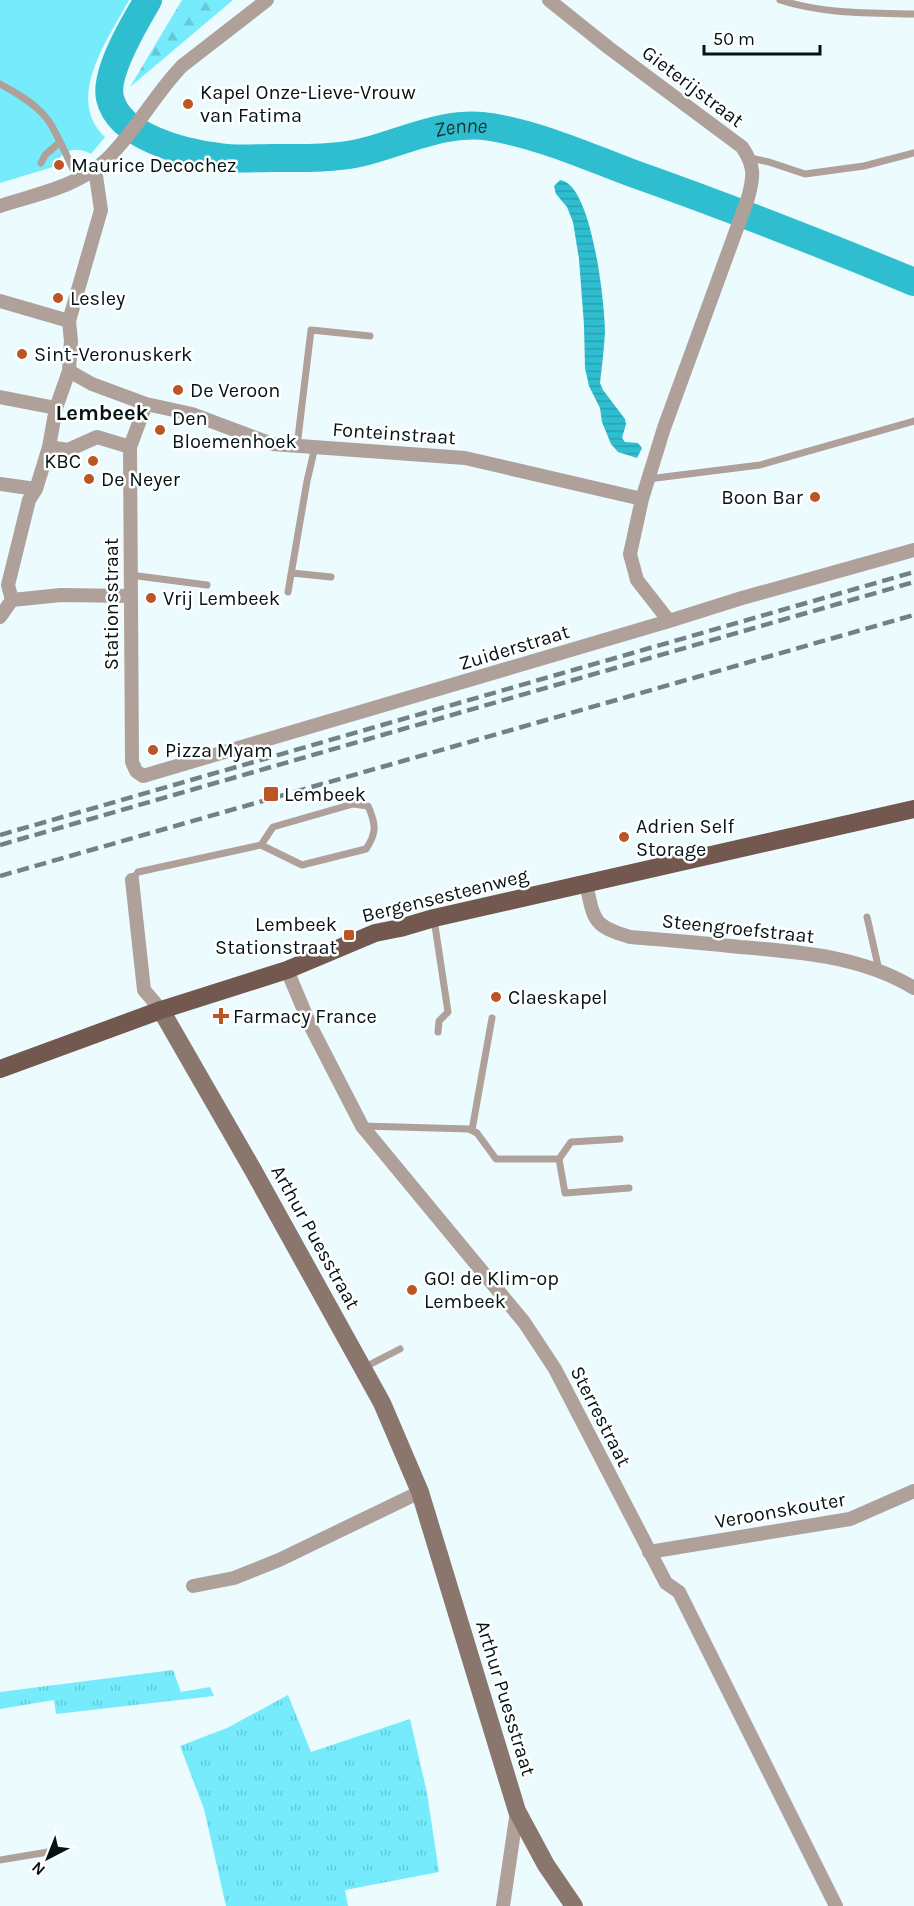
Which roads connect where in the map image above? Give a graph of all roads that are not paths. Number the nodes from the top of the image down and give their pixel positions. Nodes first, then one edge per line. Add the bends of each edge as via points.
1 (267, 0) edge
2 (549, 0) edge
3 (780, 0) edge
4 (914, 14) edge
5 (0, 84) edge
6 (59, 143) junction
7 (914, 153) edge
8 (750, 158) junction
9 (41, 163) dead end
10 (95, 169) junction
11 (78, 179) junction
12 (0, 206) edge
13 (0, 301) edge
14 (69, 321) junction
15 (370, 336) dead end
16 (69, 371) junction
17 (0, 398) edge
18 (145, 406) junction
19 (56, 408) junction
20 (914, 421) edge
21 (297, 446) junction
22 (49, 447) junction
23 (315, 447) junction
24 (130, 450) junction
25 (648, 479) junction
26 (0, 484) edge
27 (36, 489) junction
28 (642, 499) junction
29 (914, 550) edge
30 (292, 573) junction
31 (130, 575) junction
32 (332, 577) dead end
33 (207, 585) dead end
34 (288, 592) dead end
35 (131, 596) junction
36 (12, 600) junction
37 (0, 616) edge
38 (669, 621) junction
39 (132, 762) joint
40 (914, 809) edge
41 (261, 845) junction
42 (132, 880) joint
43 (586, 883) junction
44 (867, 917) dead end
45 (434, 918) junction
46 (286, 970) junction
47 (879, 970) junction
48 (914, 988) edge
49 (161, 1010) junction
50 (492, 1018) dead end
51 (438, 1032) dead end
52 (0, 1070) edge
53 (362, 1126) junction
54 (472, 1130) junction
55 (620, 1139) dead end
56 (559, 1159) junction
57 (629, 1188) dead end
58 (400, 1349) dead end
59 (363, 1368) junction
60 (914, 1491) edge
61 (420, 1492) junction
62 (649, 1552) junction
63 (193, 1586) dead end
64 (517, 1811) junction
65 (60, 1850) dead end
66 (0, 1860) edge
67 (503, 1906) edge
68 (574, 1906) edge
69 (836, 1906) edge

1 - 10 street via 183,66
2 - 8 street, Gieterijstraat via 742,147
3 - 4 lane via 804,8
5 - 6 lane via 36,108
6 - 9 lane
6 - 11 lane
7 - 8 lane via 864,166 805,174
8 - 25 street via 753,180 748,198
10 - 11 street
10 - 14 street via 101,210
11 - 12 street
13 - 14 street
14 - 16 street
15 - 21 lane via 311,330
16 - 18 street, Fonteinstraat
16 - 19 street
17 - 19 street
18 - 21 street, Fonteinstraat via 192,414 272,444
18 - 24 street
19 - 22 street
20 - 25 lane via 760,465
21 - 23 street, Fonteinstraat
22 - 24 street via 68,450 98,437
22 - 27 street
23 - 28 street, Fonteinstraat via 465,458
23 - 30 lane
24 - 31 street, Stationsstraat
25 - 28 street
26 - 27 street
27 - 36 street via 29,500 8,585
28 - 38 street via 630,554 637,580
29 - 38 street, Zuiderstraat
30 - 32 lane
30 - 34 lane
31 - 33 lane
31 - 35 street, Stationsstraat
35 - 36 street via 61,595
35 - 39 street, Stationsstraat
36 - 37 street
38 - 39 street, Zuiderstraat via 143,776
40 - 43 main road, Bergensesteenweg
41 - 41 lane via 273,827 353,804 368,806 374,819 374,838 366,849 302,865
41 - 42 lane via 138,872
42 - 49 street via 144,990
43 - 45 main road, Bergensesteenweg
43 - 47 street, Steengroefstraat via 597,922 630,937 790,951
44 - 47 lane
45 - 46 main road, Bergensesteenweg via 375,933
45 - 51 lane via 448,1012 439,1021
46 - 49 main road, Bergensesteenweg
46 - 53 street, Sterrestraat
47 - 48 street, Steengroefstraat
49 - 52 main road, Bergensesteenweg
49 - 59 street, Arthur Puesstraat
50 - 54 lane
53 - 54 lane
53 - 62 street, Sterrestraat via 524,1322 555,1369
54 - 56 lane via 496,1159
55 - 56 lane via 571,1142
56 - 57 lane via 565,1193
58 - 59 lane
59 - 61 street, Arthur Puesstraat
60 - 62 street, Veroonskouter via 850,1519
61 - 63 street via 279,1560 234,1578
61 - 64 street, Arthur Puesstraat
62 - 69 street, Sterrestraat via 666,1583 680,1592
64 - 67 street
64 - 68 street, Arthur Puesstraat
65 - 66 lane

